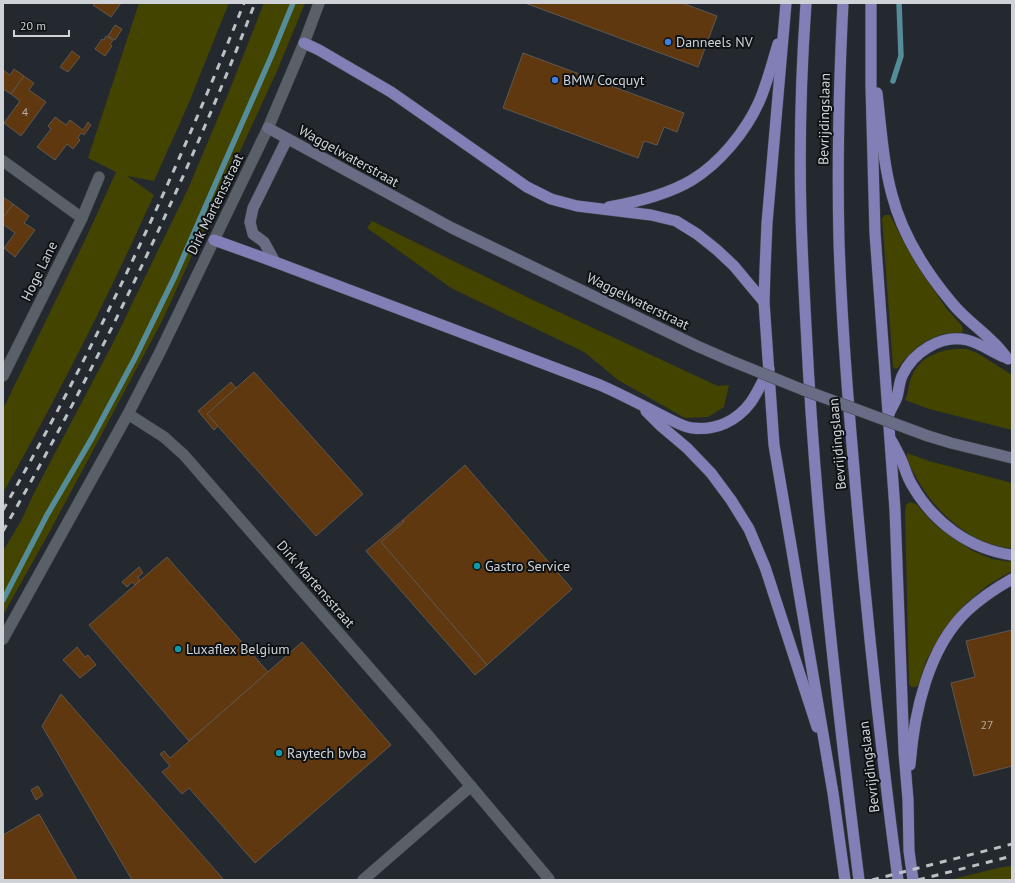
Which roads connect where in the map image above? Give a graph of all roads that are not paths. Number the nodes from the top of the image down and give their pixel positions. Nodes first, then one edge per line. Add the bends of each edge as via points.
1 (319, 3) edge
2 (786, 3) edge
3 (806, 3) edge
4 (843, 3) edge
5 (871, 3) edge
6 (784, 27) junction
7 (304, 43) junction
8 (871, 44) junction
9 (268, 128) junction
10 (287, 139) junction
11 (3, 161) edge
12 (99, 176) dead end
13 (599, 208) junction
14 (82, 218) junction
15 (214, 240) junction
16 (275, 262) junction
17 (764, 302) junction
18 (1010, 360) edge
19 (769, 369) junction
20 (3, 376) edge
21 (642, 406) junction
22 (128, 414) junction
23 (888, 415) junction
24 (889, 436) junction
25 (1012, 458) edge
26 (1012, 555) edge
27 (1012, 579) edge
28 (3, 639) edge
29 (825, 742) junction
30 (471, 786) junction
31 (908, 800) junction
32 (363, 880) edge
33 (549, 880) edge
34 (845, 880) edge
35 (859, 880) edge
36 (898, 880) edge
37 (913, 880) edge

1 - 7 street, Dirk Martensstraat
2 - 6 highway
3 - 35 highway, Bevrijdingslaan via 800,164 808,372 828,617
4 - 36 highway, Bevrijdingslaan via 838,148 839,244 849,410 865,592
5 - 8 highway
6 - 13 highway via 759,102 741,133 721,158 693,180 660,195
6 - 17 highway via 767,223
7 - 9 street, Dirk Martensstraat
7 - 13 highway via 391,92 527,187 551,199 577,206
8 - 18 highway via 886,168 899,216 923,263 953,304
8 - 23 highway via 875,233
9 - 10 main road, Waggelwaterstraat
9 - 15 street, Dirk Martensstraat
10 - 16 main road via 252,208 250,222 253,234 264,242
10 - 25 main road, Waggelwaterstraat, bridge via 452,228 697,346 801,389 928,436
11 - 14 street
12 - 14 street, Hoge Lane
13 - 17 highway via 676,221 698,234 717,250
14 - 20 street, Hoge Lane
15 - 16 highway
15 - 22 street, Dirk Martensstraat
16 - 21 highway via 600,385
17 - 19 highway
18 - 23 highway via 966,340 940,342 928,347 918,354 902,375 897,397
19 - 21 highway via 751,402 732,420 712,428 691,428
19 - 29 highway via 774,444
21 - 29 highway via 711,473 749,529 765,567 816,726
22 - 28 street, Dirk Martensstraat
22 - 30 street, Dirk Martensstraat via 164,438 184,456
23 - 24 highway
24 - 26 highway via 911,483 922,501 939,519 979,547
24 - 31 highway via 895,510
27 - 31 highway via 966,611 948,635 933,662 916,719
29 - 34 highway
30 - 32 street
30 - 33 street, Dirk Martensstraat
31 - 37 highway via 909,851

